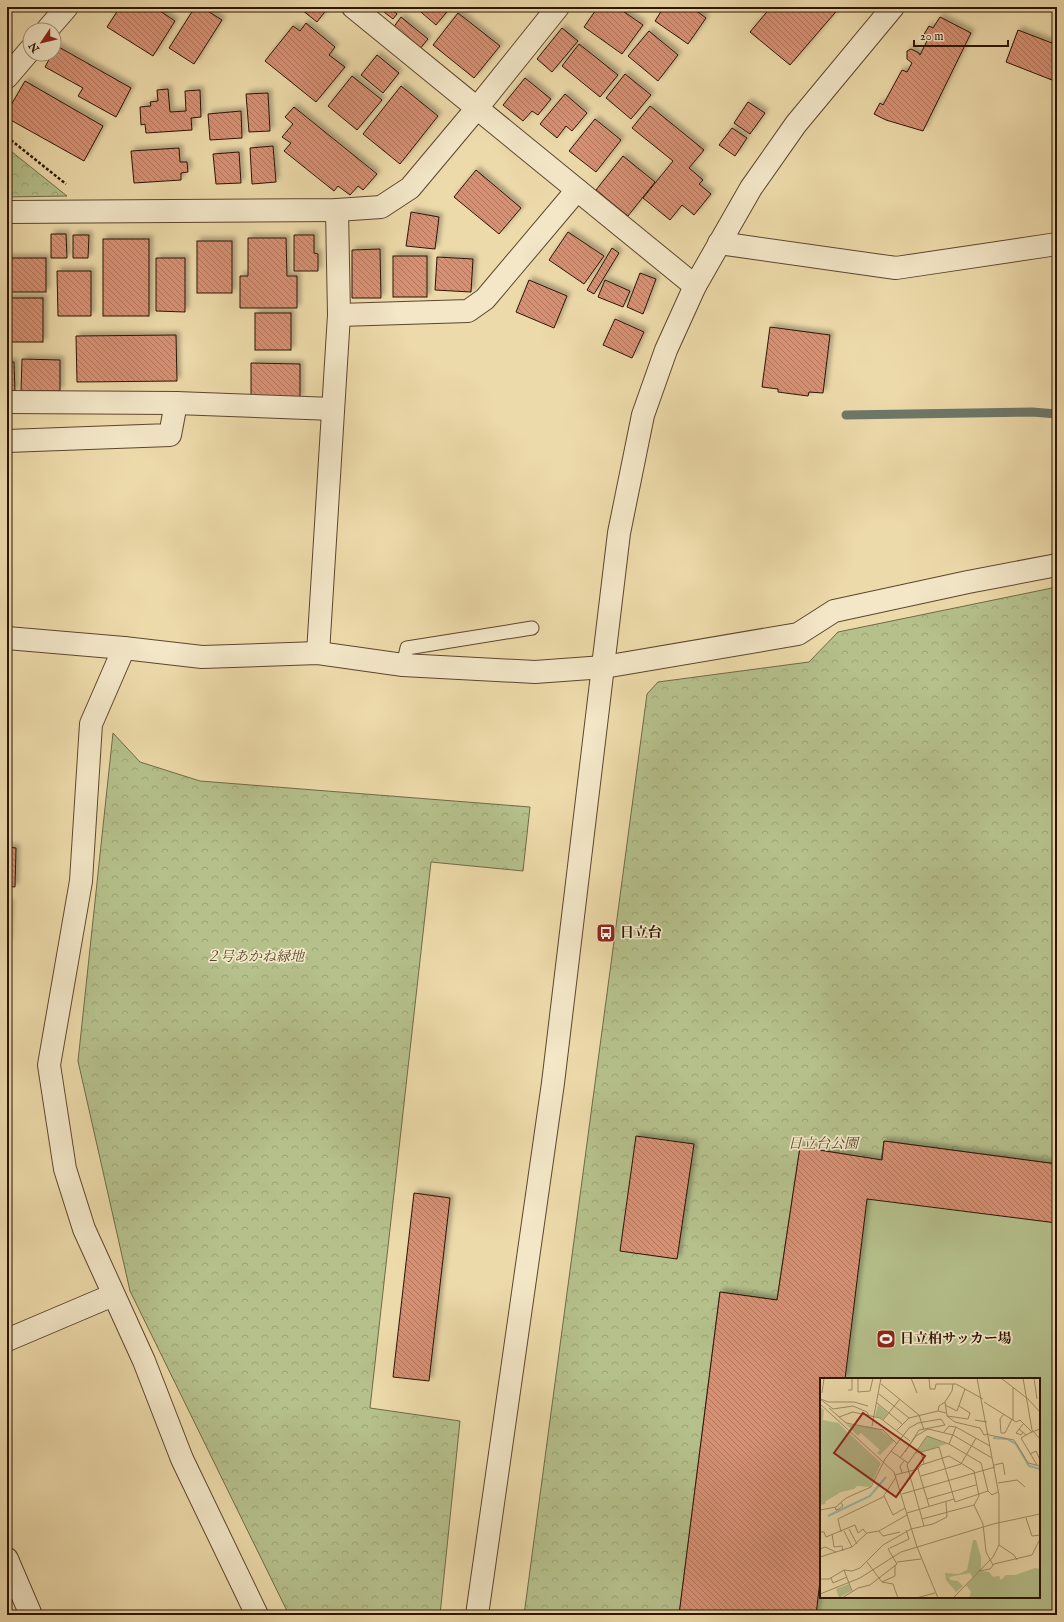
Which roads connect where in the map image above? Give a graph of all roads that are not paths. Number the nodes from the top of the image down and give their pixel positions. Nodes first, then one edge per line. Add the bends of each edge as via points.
1 (67, 7) edge
2 (353, 7) edge
3 (558, 7) edge
4 (893, 7) edge
5 (54, 22) edge
6 (22, 59) edge
7 (7, 77) edge
8 (477, 108) junction
9 (577, 190) junction
10 (337, 210) junction
11 (7, 212) edge
12 (720, 242) junction
13 (1057, 244) edge
14 (695, 286) junction
15 (339, 315) junction
16 (7, 402) edge
17 (176, 403) junction
18 (333, 409) junction
19 (7, 441) edge
20 (1057, 566) edge
21 (532, 628) dead end
22 (7, 638) edge
23 (124, 648) junction
24 (318, 653) junction
25 (403, 665) junction
26 (604, 667) junction
27 (113, 1295) junction
28 (7, 1340) edge
29 (7, 1559) edge
30 (30, 1615) edge
31 (257, 1615) edge
32 (477, 1615) edge

1 - 5 street
2 - 8 street
3 - 8 street
4 - 12 street via 796,124 751,188
6 - 7 street
8 - 9 street
8 - 10 street via 410,188 381,207
9 - 14 street
9 - 15 street via 485,300 468,311
10 - 11 street
10 - 15 street
12 - 13 street via 896,268
12 - 14 street
14 - 26 street via 666,350 643,415 619,533
15 - 18 street
16 - 17 street
17 - 18 street
17 - 19 street via 170,435
18 - 24 street
20 - 26 street via 834,611 798,634
21 - 25 lane via 407,648
22 - 23 street
23 - 24 street via 202,657
23 - 27 street via 91,724 80,881 49,1065 65,1169 84,1229
24 - 25 street
25 - 26 street via 535,672
26 - 32 street via 553,1083
27 - 28 street
27 - 31 street via 144,1361 182,1459
29 - 30 street

